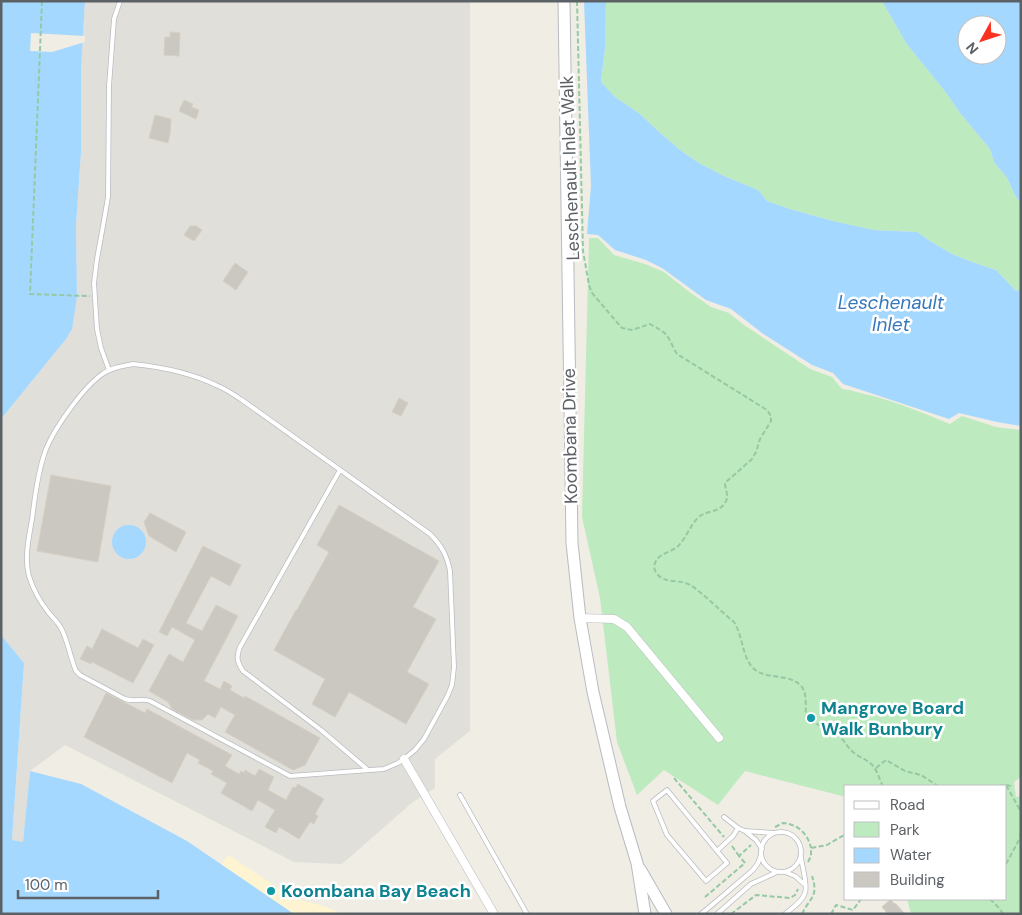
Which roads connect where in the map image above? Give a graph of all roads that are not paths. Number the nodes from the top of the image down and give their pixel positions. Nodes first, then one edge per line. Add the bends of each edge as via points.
1 (120, 1) edge
2 (564, 1) edge
3 (109, 370) junction
4 (340, 470) junction
5 (580, 618) junction
6 (719, 738) dead end
7 (404, 759) junction
8 (368, 770) junction
9 (460, 795) dead end
10 (724, 817) dead end
11 (738, 828) junction
12 (745, 831) junction
13 (776, 833) junction
14 (717, 851) junction
15 (762, 851) junction
16 (801, 855) junction
17 (637, 863) junction
18 (777, 872) junction
19 (785, 872) junction
20 (806, 886) junction
21 (494, 914) edge
22 (527, 914) edge
23 (645, 914) edge
24 (666, 914) edge
25 (700, 914) edge
26 (717, 914) edge
27 (785, 914) edge

1 - 3 lane via 114,19 108,86 108,197 94,283 101,348
2 - 5 main road, Koombana Drive via 572,543
3 - 4 lane via 133,364 199,377 242,400
3 - 8 lane via 88,386 50,439 37,480 28,548 29,575 39,599 62,630 75,668 80,675 125,700 146,700 290,776
4 - 7 lane via 430,534 448,560 454,667 452,685 424,739
4 - 8 lane via 237,657 243,671
5 - 6 street via 614,619 627,627
5 - 17 main road, Koombana Drive via 606,753
7 - 8 lane via 384,769
7 - 21 street
9 - 22 lane
10 - 11 lane
11 - 12 lane
11 - 14 lane
12 - 13 lane
12 - 15 lane via 756,840
13 - 15 lane via 766,839
13 - 16 lane via 793,836 800,844
14 - 14 lane via 728,863 706,881 667,835 653,801 667,790
15 - 18 lane via 766,865
15 - 25 lane via 753,870
16 - 19 lane via 796,866
16 - 20 lane
17 - 23 main road, Koombana Drive
17 - 24 main road, Koombana Drive
18 - 19 lane
18 - 26 lane via 751,884
19 - 20 lane
20 - 27 lane via 803,897

